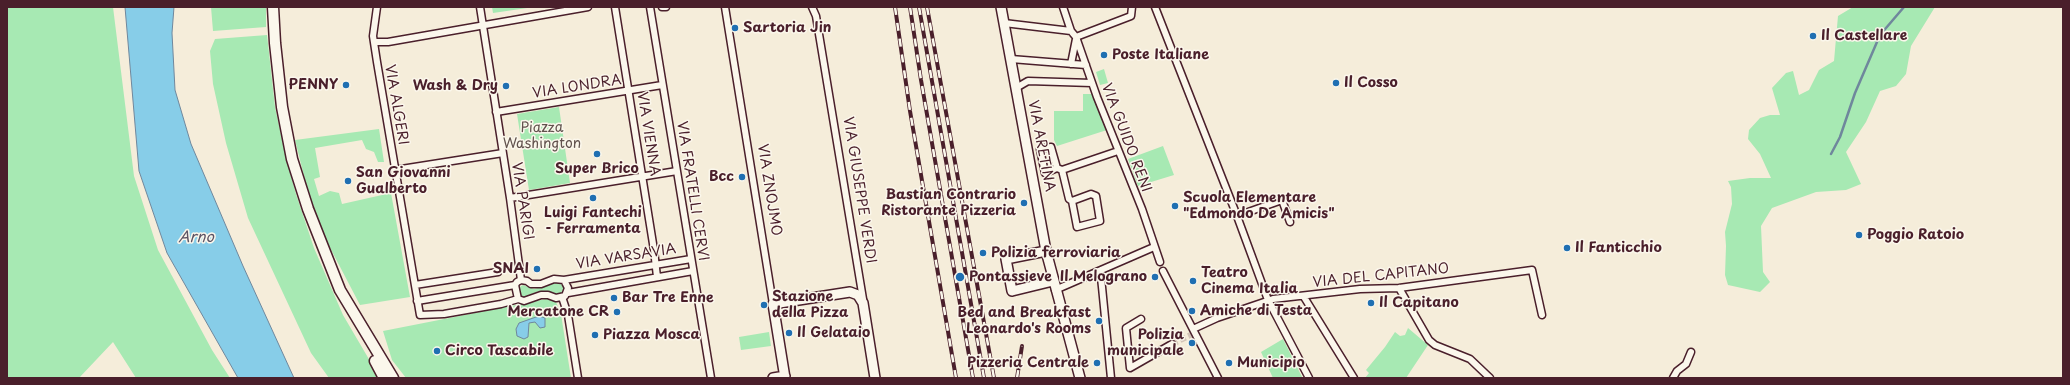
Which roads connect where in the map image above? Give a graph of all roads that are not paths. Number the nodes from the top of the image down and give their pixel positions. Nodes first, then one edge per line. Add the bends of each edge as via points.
1 (273, 7) edge
2 (377, 7) edge
3 (480, 7) edge
4 (588, 7) edge
5 (615, 7) edge
6 (650, 7) edge
7 (662, 7) edge
8 (666, 7) edge
9 (725, 7) edge
10 (812, 7) edge
11 (1001, 7) edge
12 (1063, 7) edge
13 (1132, 7) edge
14 (1155, 7) edge
15 (1004, 23) junction
16 (483, 25) junction
17 (1071, 31) junction
18 (1076, 37) junction
19 (374, 39) junction
20 (1011, 59) junction
21 (1071, 64) junction
22 (1086, 65) junction
23 (1092, 83) junction
24 (662, 85) junction
25 (1016, 88) junction
26 (629, 90) junction
27 (496, 112) junction
28 (1118, 151) junction
29 (503, 153) junction
30 (395, 170) junction
31 (677, 171) junction
32 (642, 178) junction
33 (510, 198) junction
34 (1072, 200) junction
35 (1237, 216) junction
36 (1290, 222) dead end
37 (1154, 247) junction
38 (1046, 251) junction
39 (691, 259) junction
40 (1160, 262) dead end
41 (655, 265) junction
42 (693, 271) junction
43 (1163, 271) dead end
44 (498, 272) dead end
45 (1097, 273) junction
46 (597, 274) junction
47 (657, 277) junction
48 (521, 280) junction
49 (564, 280) junction
50 (860, 282) junction
51 (515, 285) junction
52 (1054, 285) junction
53 (415, 286) junction
54 (600, 287) junction
55 (1399, 288) junction
56 (340, 290) junction
57 (850, 292) junction
58 (565, 295) junction
59 (1304, 297) junction
60 (518, 299) junction
61 (1268, 300) junction
62 (418, 301) junction
63 (863, 303) junction
64 (773, 304) junction
65 (1542, 315) dead end
66 (1141, 319) dead end
67 (360, 325) junction
68 (1193, 332) junction
69 (1172, 344) tunnel mouth
70 (1691, 352) dead end
71 (785, 377) edge
72 (384, 378) edge
73 (393, 378) edge
74 (401, 378) edge
75 (578, 378) edge
76 (711, 378) edge
77 (773, 378) edge
78 (875, 378) edge
79 (1080, 378) edge
80 (1111, 378) edge
81 (1218, 378) edge
82 (1309, 378) edge
83 (1354, 378) edge
84 (1490, 378) edge
85 (1673, 378) edge

1 - 56 main road via 280,86 292,159 308,209
2 - 19 street, VIA ALGERI
3 - 16 street, VIA PARIGI
4 - 16 street
5 - 26 street, VIA VIENNA
6 - 24 street, VIA FRATELLI CERVI
7 - 8 street
9 - 64 street, VIA ZNOJMO
10 - 50 street, VIA GIUSEPPE VERDI via 816,16
11 - 15 street, VIA ARETINA
12 - 17 street
13 - 18 street via 1131,16
14 - 35 street
15 - 17 street
15 - 20 street, VIA ARETINA
16 - 19 street via 388,42
16 - 27 street, VIA PARIGI
17 - 18 street
18 - 21 street
18 - 22 street, VIA GUIDO RENI
19 - 30 street, VIA ALGERI
20 - 21 street
20 - 25 street, VIA ARETINA
21 - 22 street
22 - 23 street, VIA GUIDO RENI
23 - 25 street via 1028,81
23 - 28 street, VIA GUIDO RENI
24 - 26 street, VIA LONDRA
24 - 31 street, VIA FRATELLI CERVI
25 - 38 street, VIA ARETINA
26 - 27 street, VIA LONDRA
26 - 32 street, VIA VIENNA
27 - 29 street, VIA PARIGI
28 - 34 street via 1059,169 1069,199
28 - 37 street, VIA GUIDO RENI via 1142,209
29 - 30 street
29 - 33 street, VIA PARIGI
30 - 53 street, VIA ALGERI
31 - 32 street
31 - 39 street, VIA FRATELLI CERVI
32 - 33 street
32 - 41 street, VIA VIENNA
33 - 48 street, VIA PARIGI
34 - 34 street via 1078,227 1100,221 1096,196 1091,194
35 - 36 street via 1282,200
35 - 61 street
37 - 40 street, VIA GUIDO RENI
37 - 45 street
38 - 52 street, VIA ARETINA
38 - 52 street via 1006,260 1012,291
39 - 41 street, VIA VARSAVIA
39 - 42 street, VIA FRATELLI CERVI
41 - 46 street, VIA VARSAVIA
41 - 47 street, VIA VIENNA
42 - 47 street, VIA VARSAVIA
42 - 76 street, VIA FRATELLI CERVI
43 - 68 street
44 - 53 street
45 - 52 street
45 - 80 street via 1101,278
46 - 49 street, VIA VARSAVIA
46 - 54 street
47 - 54 street, VIA VARSAVIA
48 - 49 street, VIA VARSAVIA via 536,285 554,279
48 - 51 street
49 - 58 street via 568,288
50 - 57 street via 857,288
50 - 63 street, VIA GIUSEPPE VERDI
51 - 60 street
51 - 62 street
52 - 79 street, VIA ARETINA
53 - 62 street, VIA ALGERI
54 - 58 street, VIA VARSAVIA
55 - 59 street, VIA DEL CAPITANO via 1360,289
55 - 65 street, VIA DEL CAPITANO via 1532,270
55 - 84 street via 1429,340 1435,345 1470,359
56 - 67 main road
56 - 72 main road via 344,305
57 - 63 street via 858,295
57 - 64 street
58 - 60 street, VIA VARSAVIA via 556,298 541,295 524,301
58 - 75 street
59 - 61 street, VIA DEL CAPITANO
59 - 83 street
60 - 62 street, VIA ALGERI via 444,314 420,315
61 - 68 street, VIA DEL CAPITANO via 1217,318
61 - 82 street
63 - 78 street, VIA GIUSEPPE VERDI
64 - 71 street, VIA ZNOJMO
66 - 69 street via 1126,328 1130,368
67 - 73 main road
67 - 74 main road via 372,336
68 - 81 street
70 - 85 street via 1686,364
71 - 77 street

